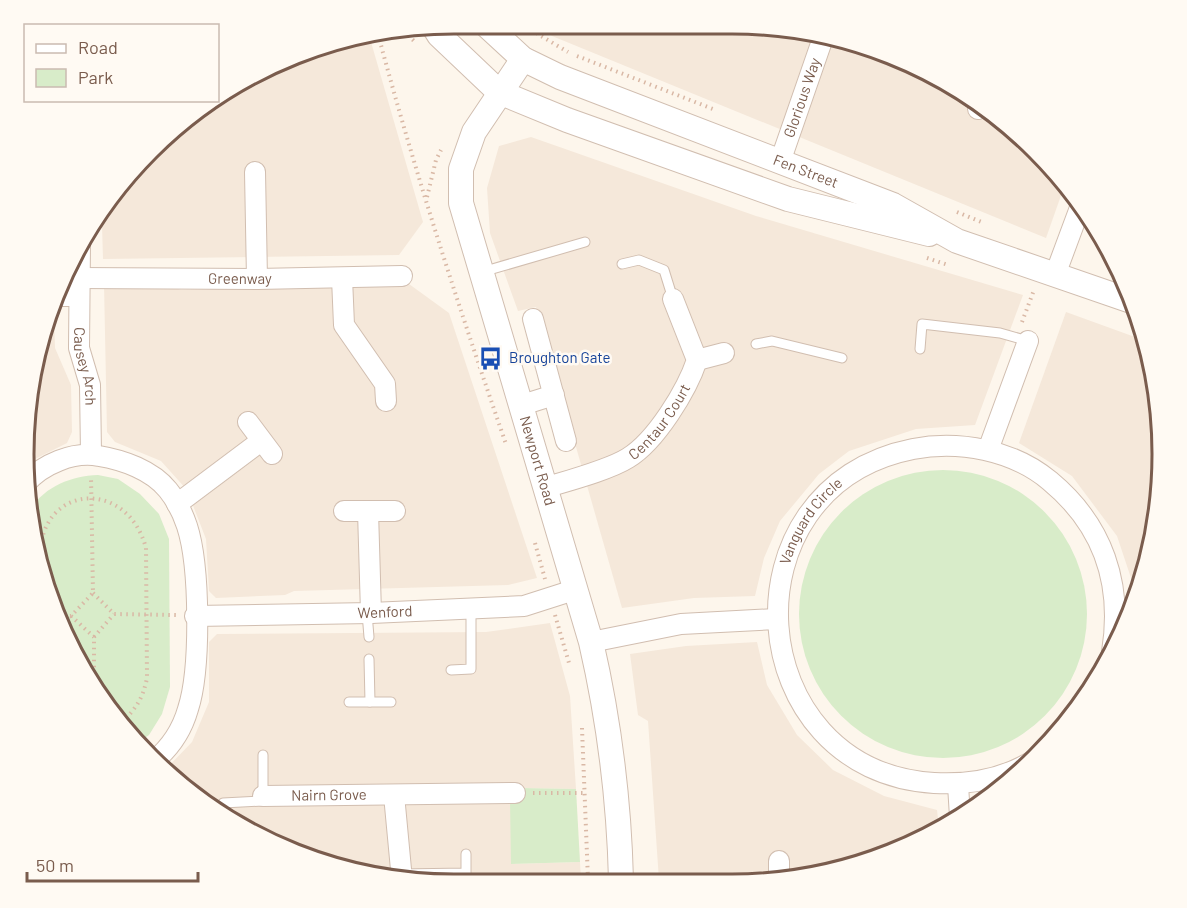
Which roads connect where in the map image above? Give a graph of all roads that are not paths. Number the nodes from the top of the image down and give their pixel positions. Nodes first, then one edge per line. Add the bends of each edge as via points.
1 (496, 34) edge
2 (439, 35) edge
3 (821, 44) edge
4 (523, 59) junction
5 (499, 92) junction
6 (780, 162) junction
7 (255, 172) dead end
8 (1077, 214) edge
9 (957, 241) junction
10 (585, 242) dead end
11 (622, 264) dead end
12 (79, 266) edge
13 (482, 272) junction
14 (1050, 273) junction
15 (402, 276) dead end
16 (342, 278) junction
17 (257, 279) junction
18 (78, 287) junction
19 (66, 292) edge
20 (1123, 298) edge
21 (673, 299) joint
22 (533, 319) dead end
23 (1028, 341) joint
24 (756, 344) dead end
25 (920, 350) dead end
26 (730, 352) dead end
27 (842, 358) dead end
28 (697, 360) junction
29 (554, 395) junction
30 (386, 401) dead end
31 (522, 405) junction
32 (248, 422) dead end
33 (566, 441) dead end
34 (988, 450) junction
35 (91, 454) junction
36 (35, 476) edge
37 (544, 488) junction
38 (177, 504) junction
39 (368, 511) junction
40 (395, 511) dead end
41 (344, 512) dead end
42 (574, 590) junction
43 (471, 608) junction
44 (369, 613) junction
45 (195, 616) junction
46 (776, 619) junction
47 (1116, 625) edge
48 (369, 637) dead end
49 (591, 642) junction
50 (369, 659) dead end
51 (451, 670) dead end
52 (349, 702) dead end
53 (370, 702) junction
54 (391, 702) dead end
55 (161, 755) edge
56 (263, 756) dead end
57 (1006, 772) edge
58 (958, 785) junction
59 (515, 793) road end
60 (394, 795) junction
61 (263, 796) junction
62 (223, 803) dead end
63 (959, 807) edge
64 (466, 854) dead end
65 (400, 870) edge
66 (451, 874) edge
67 (621, 874) edge

1 - 4 street, Fen Street
2 - 5 street
3 - 6 street, Glorious Way
4 - 5 street, Newport Road
4 - 6 street, Fen Street
5 - 9 street via 788,199
5 - 13 street, Newport Road via 474,132 461,169 461,202
6 - 9 street, Fen Street via 893,205
7 - 17 street
8 - 14 street
9 - 14 street, Fen Street
10 - 13 lane
11 - 21 lane via 639,260 664,270
12 - 18 street, Causey Arch
13 - 31 street, Newport Road
14 - 20 street, Fen Street
15 - 16 street, Greenway
16 - 17 street, Greenway
16 - 30 street via 344,325 385,384
17 - 18 street, Greenway
18 - 19 street, Greenway
18 - 35 street, Causey Arch via 79,348 90,385
21 - 28 street
22 - 29 street
23 - 25 lane via 1000,333 922,324
23 - 34 street
24 - 27 lane via 772,341
26 - 28 street
28 - 37 street, Centaur Court via 690,380 654,434 628,458
29 - 31 street
29 - 33 street
31 - 37 street, Newport Road
32 - 38 street via 266,448
34 - 46 street, Vanguard Circle via 930,446 899,452 869,463 842,480 819,502 790,547 778,587
34 - 47 street, Vanguard Circle via 1021,462 1046,477 1086,518 1110,570
35 - 36 street via 51,464
35 - 38 street via 117,459 143,471 166,488
37 - 42 street, Newport Road
38 - 45 street via 187,527
39 - 40 street
39 - 41 street
39 - 44 street
42 - 43 street, Wenford via 524,606
42 - 49 street, Newport Road
43 - 44 street, Wenford
43 - 51 lane via 471,669
44 - 45 street, Wenford
44 - 48 lane
45 - 55 street via 196,656 189,707 181,730
46 - 49 street via 681,624
46 - 58 street, Vanguard Circle via 783,665 802,706 832,741 880,771 913,782
49 - 67 street, Newport Road via 610,744
50 - 53 lane
52 - 53 lane
53 - 54 lane
56 - 61 lane
57 - 58 street, Vanguard Circle
58 - 63 street
59 - 60 street, Nairn Grove
60 - 61 street, Nairn Grove
60 - 65 street
61 - 62 lane via 263,801
64 - 66 lane via 466,873

